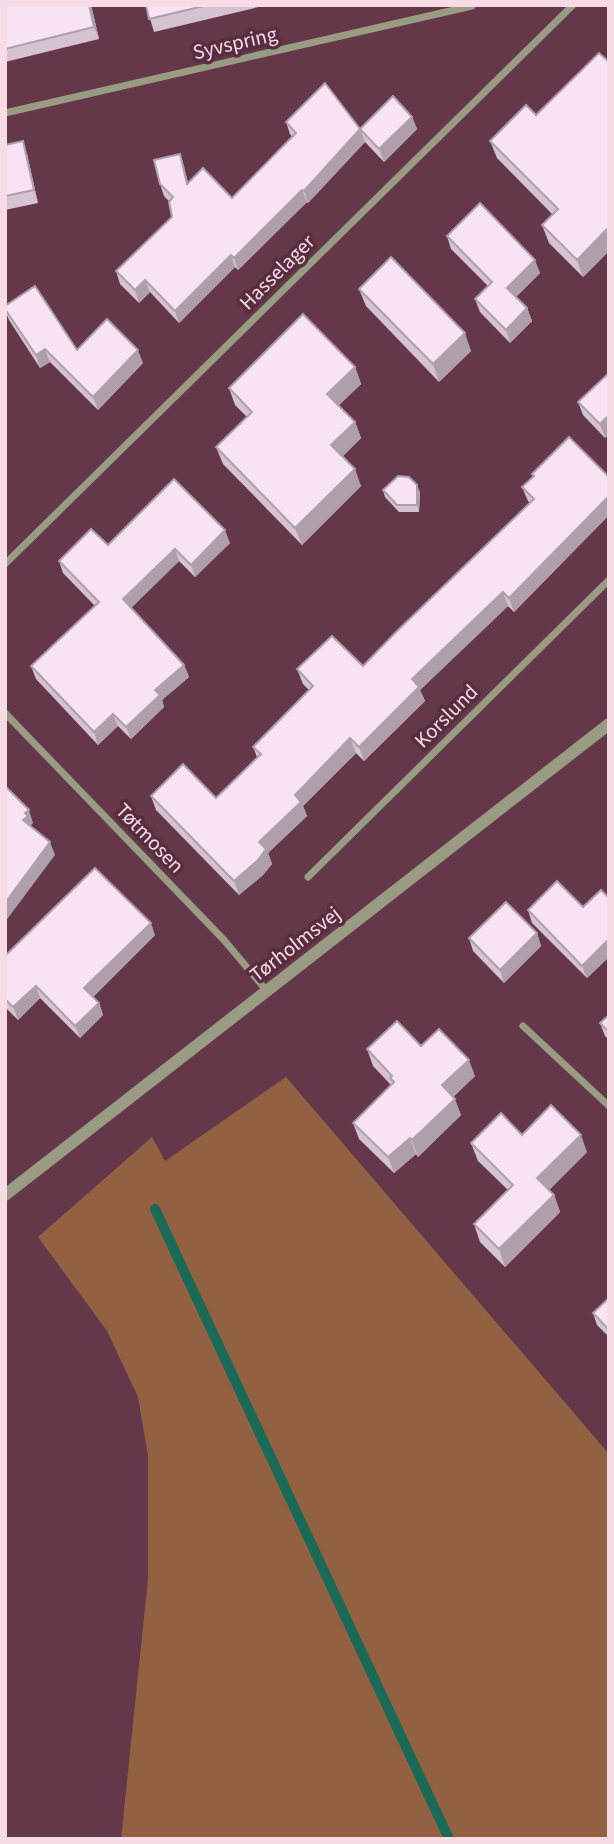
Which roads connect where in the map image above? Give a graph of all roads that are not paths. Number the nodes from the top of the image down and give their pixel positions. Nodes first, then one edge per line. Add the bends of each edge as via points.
1 (573, 5) edge
2 (472, 6) edge
3 (5, 113) edge
4 (5, 564) edge
5 (609, 580) edge
6 (5, 713) edge
7 (609, 724) edge
8 (309, 877) dead end
9 (266, 990) junction
10 (523, 1026) dead end
11 (609, 1106) edge
12 (5, 1195) edge

1 - 4 street, Hasselager
2 - 3 street, Syvspring
5 - 8 street, Korslund
6 - 9 street, Tøtmosen via 225,940
7 - 9 street, Tørholmsvej
9 - 12 street, Tørholmsvej
10 - 11 street

